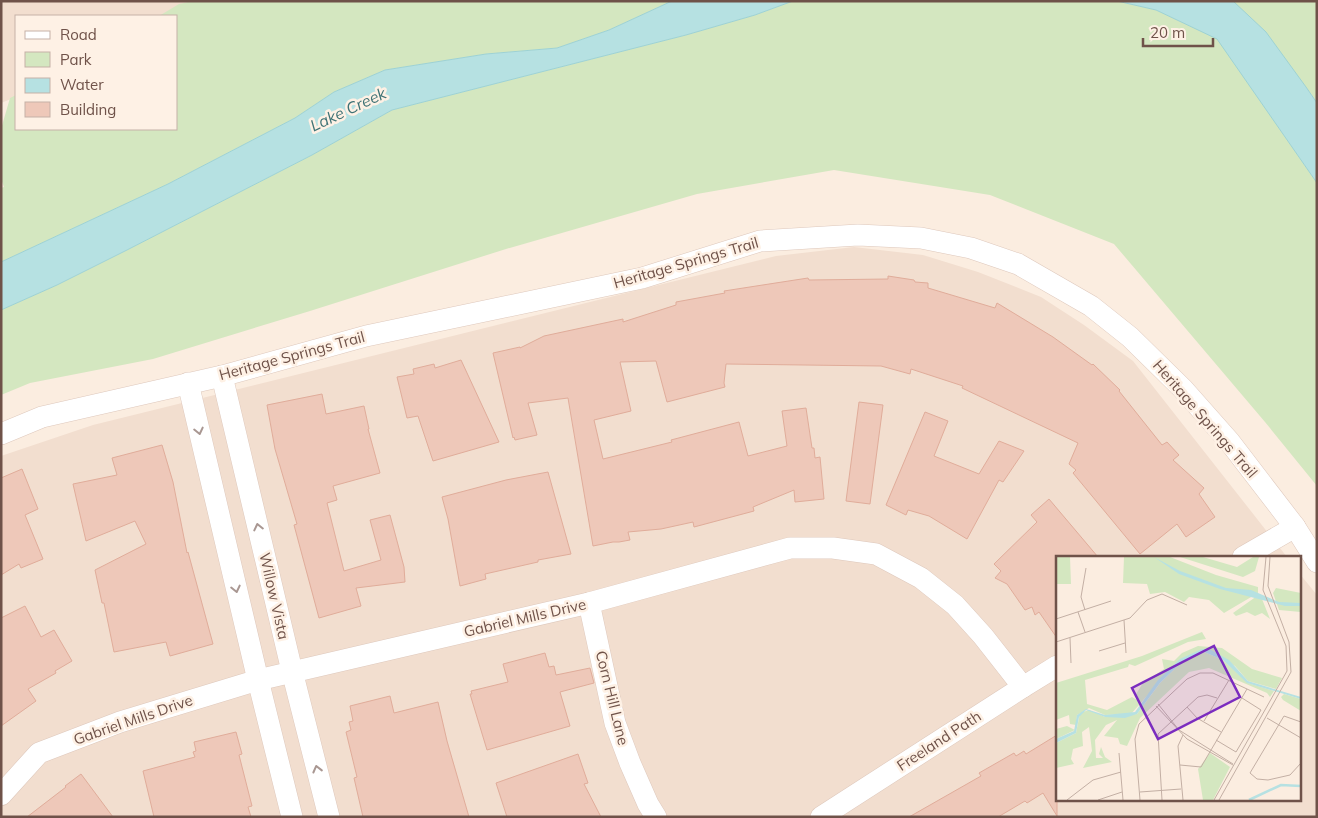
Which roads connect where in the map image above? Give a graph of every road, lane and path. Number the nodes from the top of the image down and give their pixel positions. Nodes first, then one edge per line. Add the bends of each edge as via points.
1 (222, 376) junction
2 (188, 384) junction
3 (1, 434) edge
4 (1295, 527) junction
5 (1245, 556) edge
6 (1317, 562) edge
7 (589, 603) junction
8 (1056, 667) edge
9 (292, 671) junction
10 (258, 680) junction
11 (1022, 687) junction
12 (1, 795) edge
13 (292, 817) edge
14 (329, 817) edge
15 (656, 817) edge
16 (821, 817) edge

1 - 2 street, Heritage Springs Trail
1 - 4 street, Heritage Springs Trail via 366,336 642,278 760,241 858,235 921,238 971,248 1018,264 1091,306 1130,337 1182,389 1229,441
9 -> 1 street, Willow Vista
2 - 3 street, Heritage Springs Trail via 42,417
2 -> 10 street
4 - 5 street
4 - 6 street, Heritage Springs Trail
7 - 9 street, Gabriel Mills Drive
7 - 11 street, Gabriel Mills Drive via 790,548 833,548 876,554 920,578 955,605
7 - 15 street, Corn Hill Lane via 615,723
8 - 11 street, Freeland Path
9 - 10 street, Gabriel Mills Drive
14 -> 9 street, Willow Vista
10 - 12 street, Gabriel Mills Drive via 120,722 38,754
10 - 13 street
11 - 16 street, Freeland Path

